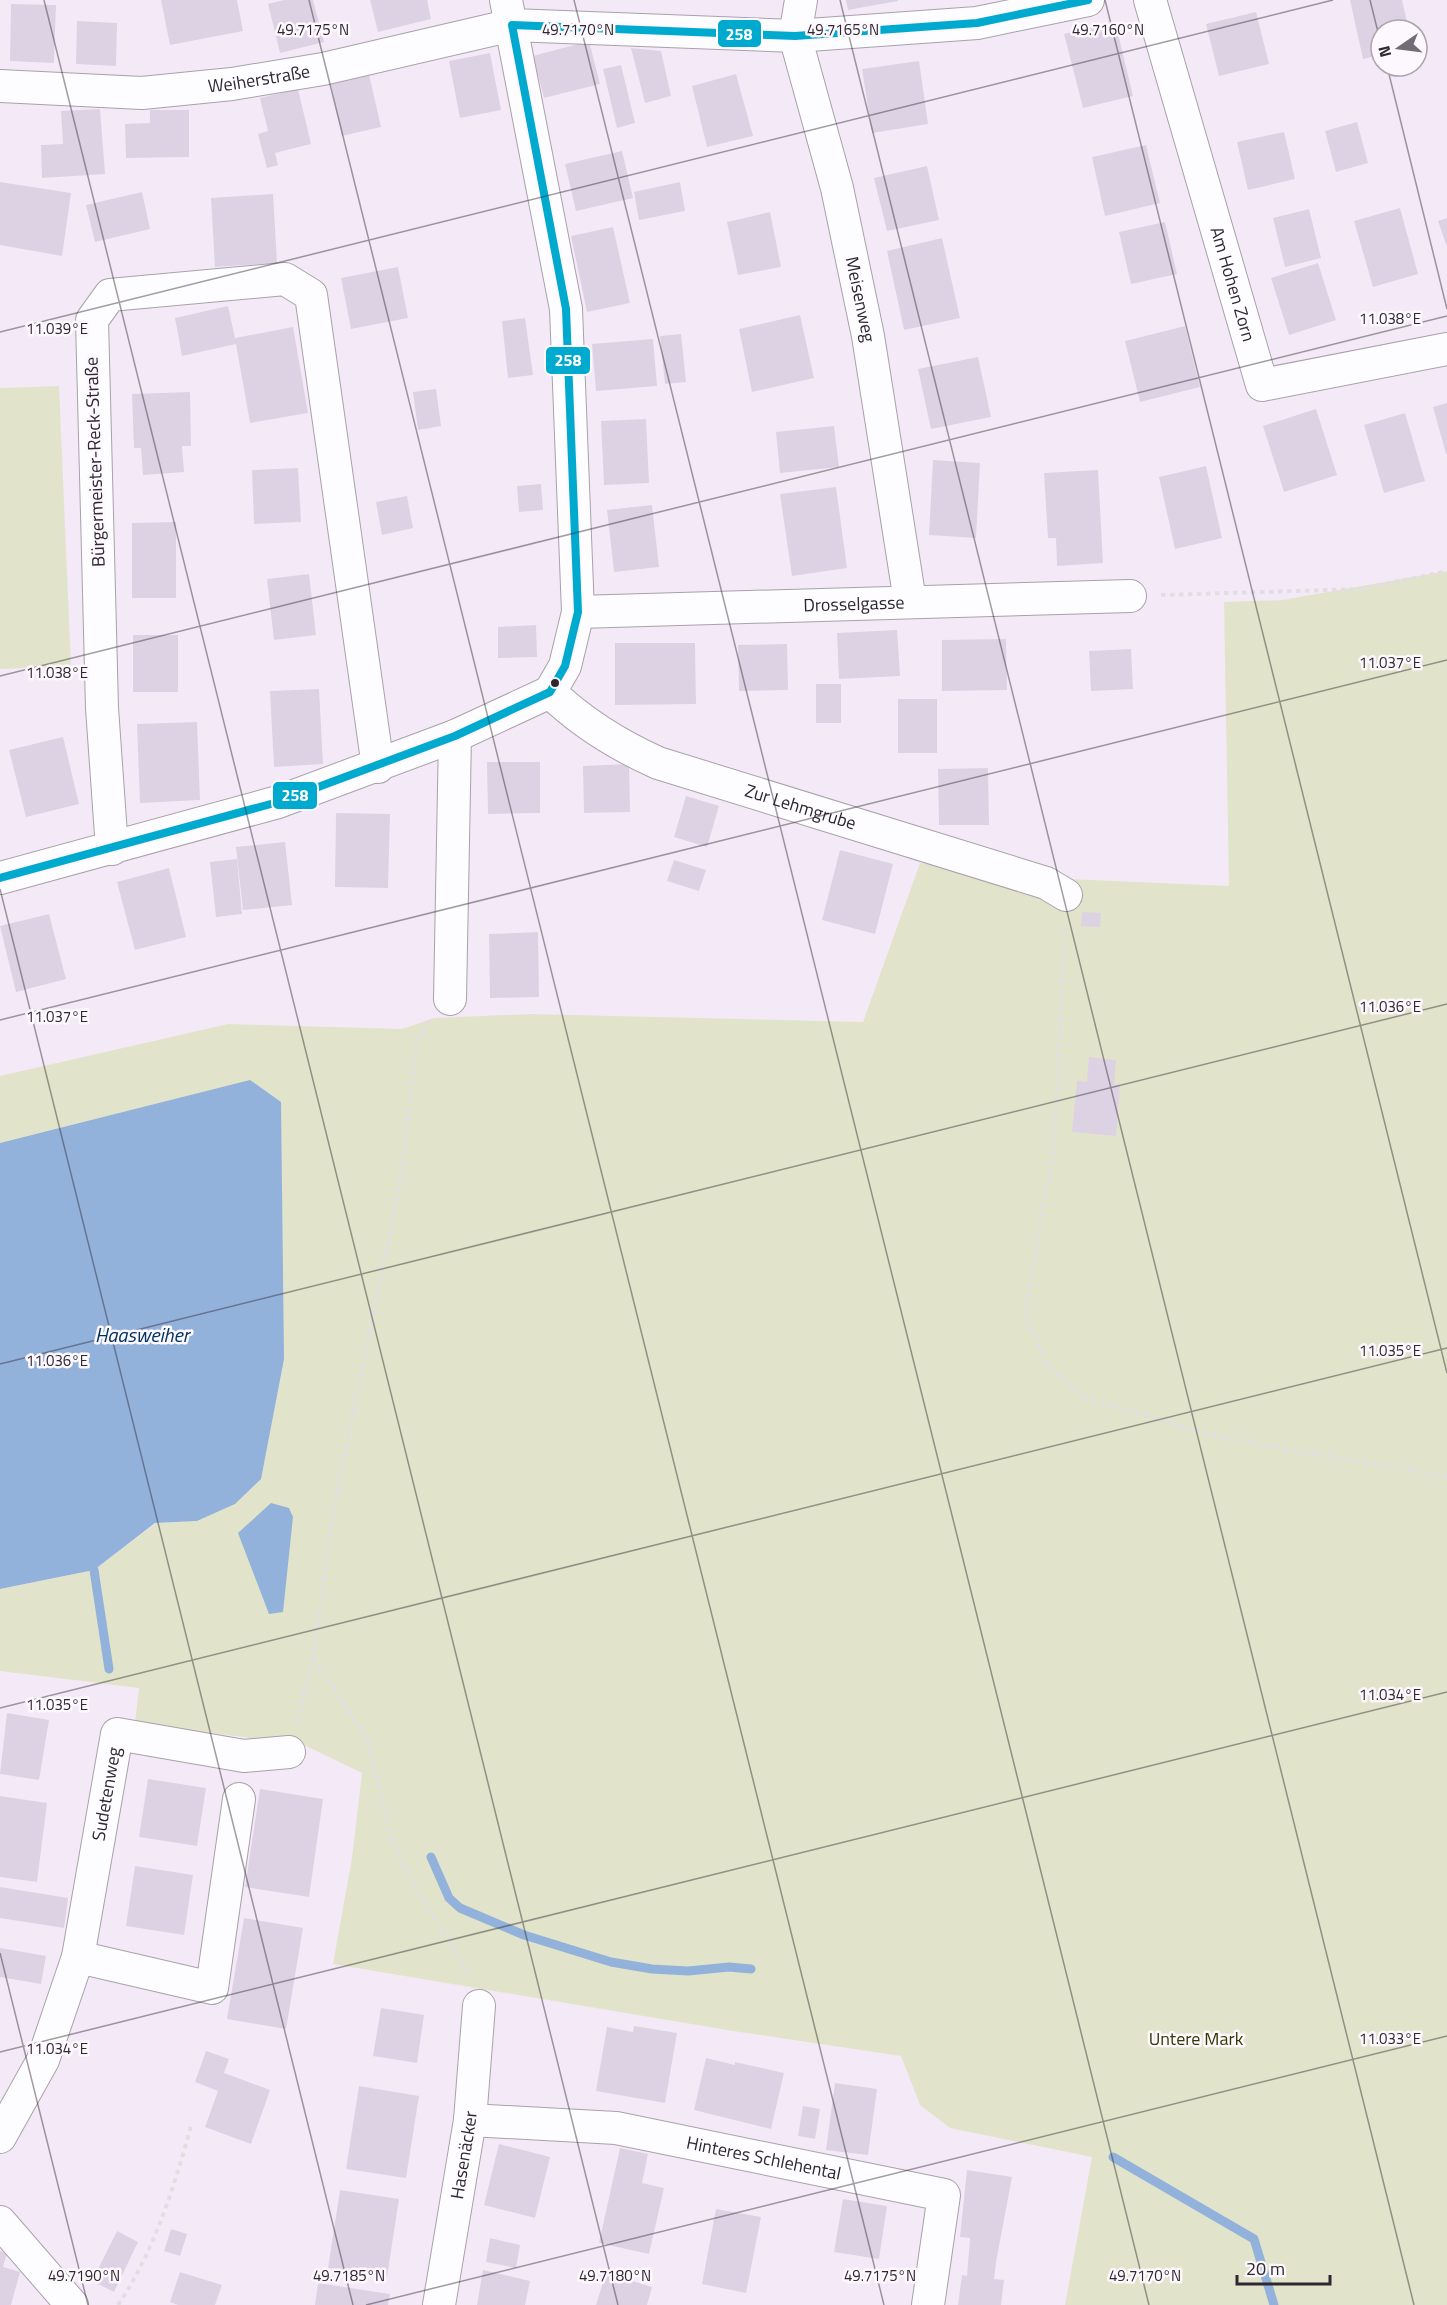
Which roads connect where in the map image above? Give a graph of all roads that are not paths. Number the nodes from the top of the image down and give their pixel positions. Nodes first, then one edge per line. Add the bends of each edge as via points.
1 (801, 0) edge
2 (1088, 0) edge
3 (1150, 0) edge
4 (509, 13) edge
5 (795, 36) junction
6 (0, 86) edge
7 (1447, 349) edge
8 (1130, 596) road end
9 (910, 602) junction
10 (578, 612) junction
11 (550, 692) junction
12 (455, 736) junction
13 (378, 766) junction
14 (112, 849) junction
15 (0, 878) edge
16 (1066, 895) road end
17 (450, 999) road end
18 (289, 1752) road end
19 (239, 1799) dead end
20 (78, 1957) junction
21 (478, 2006) road end
22 (470, 2120) junction
23 (0, 2138) edge
24 (0, 2222) edge
25 (72, 2305) edge
26 (439, 2305) edge
27 (928, 2305) edge

1 - 5 street, Meisenweg
2 - 5 street, Weiherstraße via 977,23
3 - 7 street, Am Hohen Zorn via 1262,385
4 - 5 street, Weiherstraße
4 - 6 street, Weiherstraße via 323,69 232,84 142,93
4 - 10 street via 566,309
5 - 9 street, Meisenweg via 837,188 868,336
8 - 9 street, Drosselgasse
9 - 10 street, Drosselgasse
10 - 11 street via 565,666
11 - 12 street
11 - 16 street, Zur Lehmgrube via 576,717 630,751 658,763 1046,883
12 - 13 street
12 - 17 street
13 - 14 street via 278,802
13 - 14 street, Bürgermeister-Reck-Straße via 311,295 285,279 110,296 92,320 102,708
14 - 15 street
18 - 20 street, Sudetenweg via 244,1756 117,1734
19 - 20 street via 212,1988
20 - 23 street, Sudetenweg via 43,2060
21 - 22 street, Hasenäcker
22 - 26 street, Hasenäcker
22 - 27 street, Hinteres Schlehental via 616,2128 944,2195
24 - 25 street

